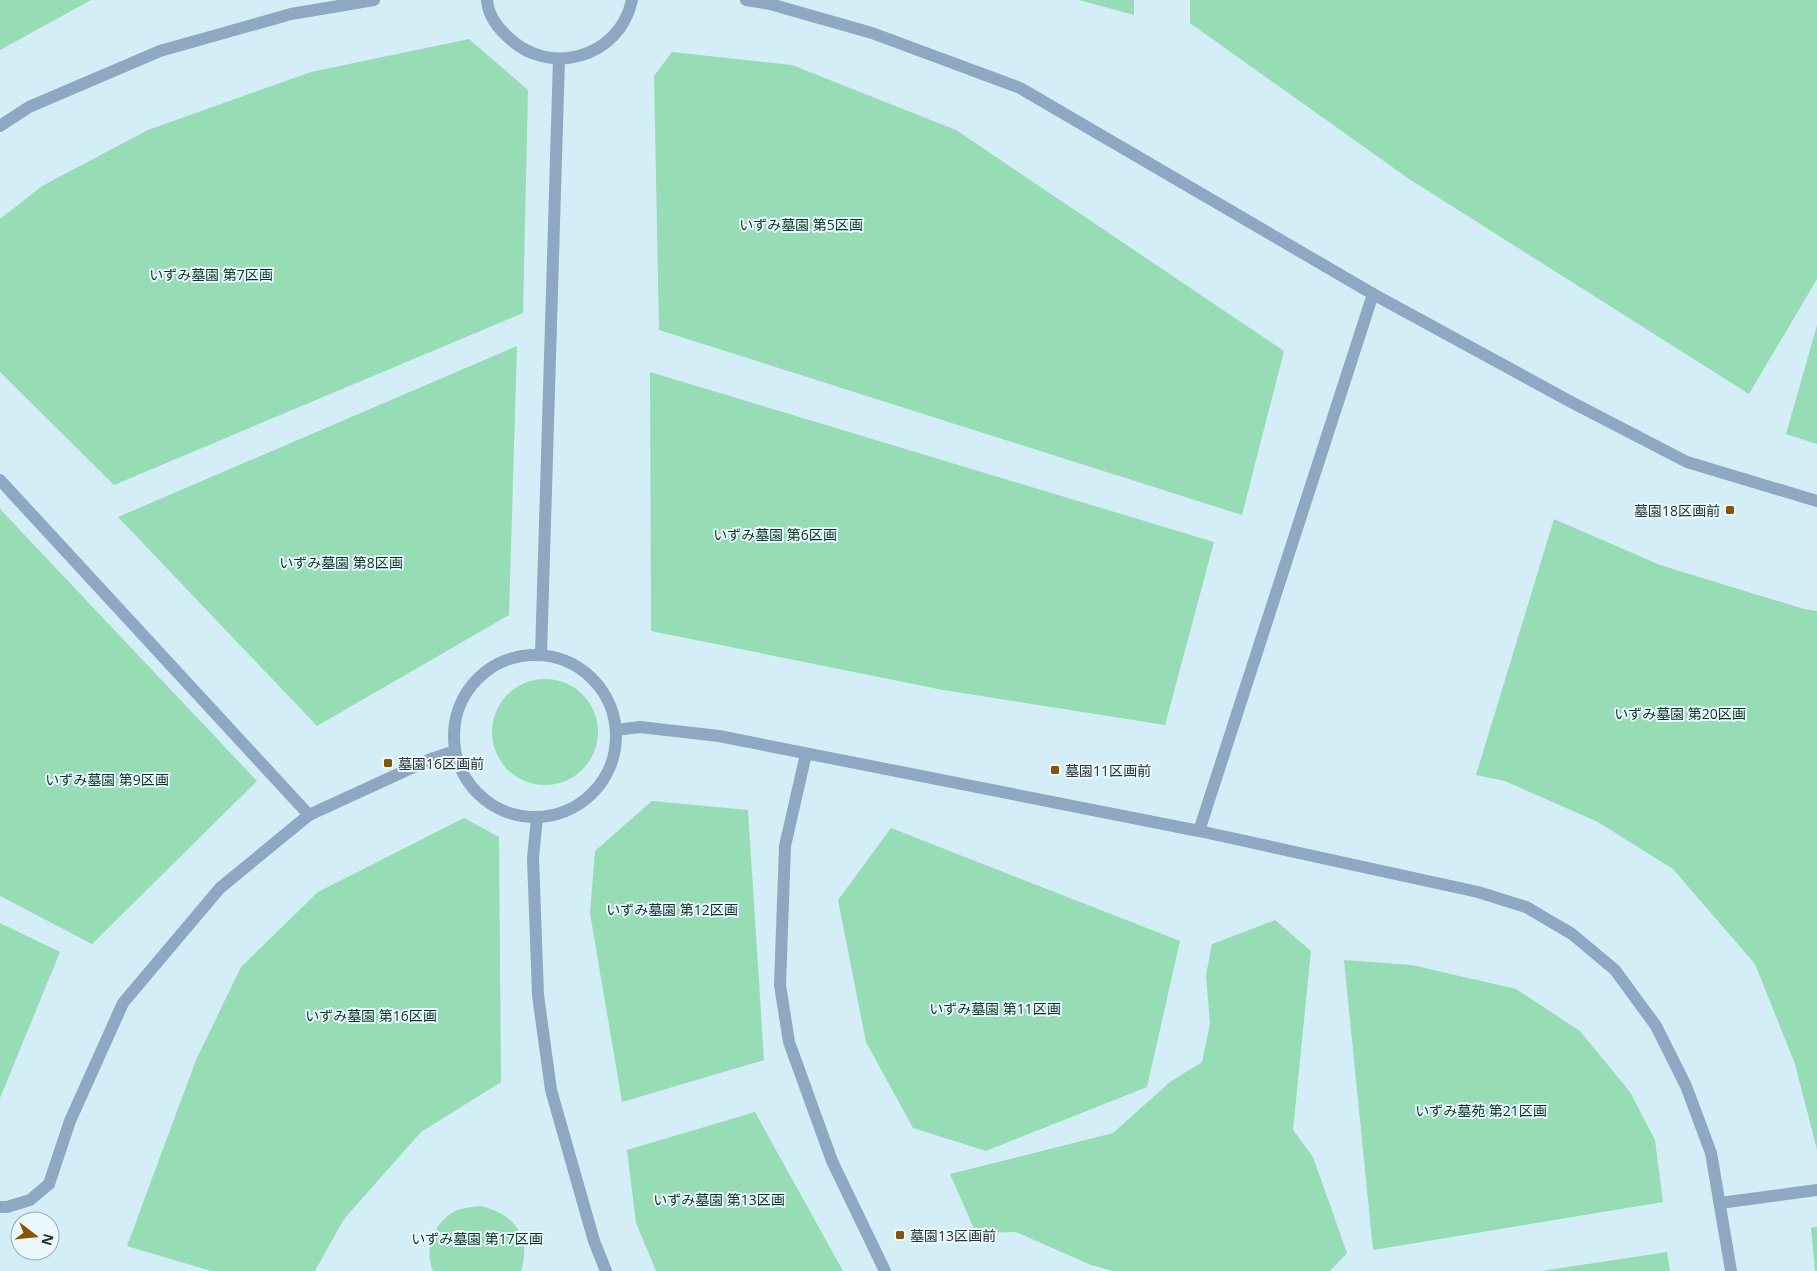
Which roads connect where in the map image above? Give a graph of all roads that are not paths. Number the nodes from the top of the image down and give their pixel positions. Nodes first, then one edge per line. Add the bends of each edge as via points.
1 (374, 0) edge
2 (486, 0) edge
3 (632, 0) edge
4 (746, 0) edge
5 (559, 59) junction
6 (0, 126) edge
7 (1373, 294) junction
8 (0, 480) edge
9 (1817, 501) edge
10 (541, 655) junction
11 (616, 730) junction
12 (455, 751) junction
13 (806, 754) junction
14 (309, 814) junction
15 (536, 817) junction
16 (1199, 832) junction
17 (1817, 1190) edge
18 (1720, 1202) junction
19 (0, 1207) edge
20 (606, 1271) edge
21 (885, 1271) edge
22 (1731, 1271) edge

1 - 6 street via 291,14 160,51 29,106
2 - 5 street via 498,27 515,44 536,55
3 - 5 street via 619,30 603,46 582,56
4 - 7 street via 872,33 1020,88
5 - 10 street
7 - 9 street via 1687,462
7 - 16 street
8 - 14 street
10 - 11 street via 563,660 584,670 608,700
10 - 12 street via 516,656 494,666 474,682 462,702 455,726
11 - 13 street via 640,727 719,736
11 - 15 street via 615,750 597,788 564,812
12 - 14 street
12 - 15 street via 463,773 478,793 497,807 520,816
13 - 16 street
13 - 21 street via 785,846 780,985 788,1042 832,1160
14 - 19 street via 220,888 123,1003 70,1121 49,1184 30,1200
15 - 20 street via 533,858 538,995 551,1090 594,1241
16 - 18 street via 1478,892 1526,907 1572,934 1615,970 1656,1026 1686,1086 1711,1153
17 - 18 street
18 - 22 street

